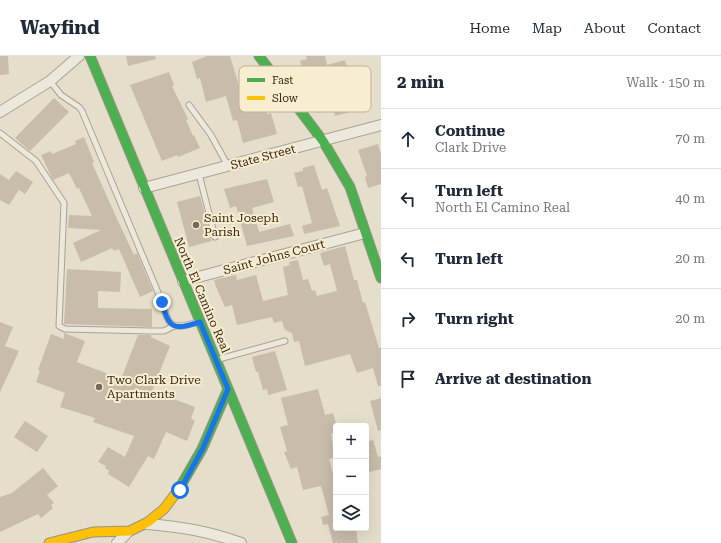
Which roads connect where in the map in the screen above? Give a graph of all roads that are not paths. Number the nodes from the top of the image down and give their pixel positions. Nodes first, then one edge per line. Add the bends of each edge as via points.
1 (79, 56) edge
2 (90, 56) edge
3 (259, 56) edge
4 (267, 66) edge
5 (50, 80) junction
6 (189, 105) dead end
7 (301, 112) edge
8 (0, 113) edge
9 (381, 125) edge
10 (0, 133) edge
11 (323, 141) junction
12 (228, 166) junction
13 (199, 174) junction
14 (144, 188) junction
15 (365, 233) junction
16 (215, 236) dead end
17 (381, 278) edge
18 (183, 281) junction
19 (200, 322) junction
20 (174, 326) junction
21 (285, 341) dead end
22 (216, 360) junction
23 (228, 389) junction
24 (147, 524) junction
25 (128, 532) junction
26 (48, 543) edge
27 (117, 543) edge
28 (241, 543) edge
29 (292, 543) edge

1 - 5 street
2 - 14 main road, North El Camino Real
3 - 4 main road
5 - 8 street
5 - 20 lane via 61,95 82,111 168,322
6 - 12 lane via 211,135
7 - 11 main road
9 - 11 street, State Street
10 - 20 lane via 36,161 64,203 59,326 64,329 150,331 164,331
11 - 12 street, State Street
11 - 15 main road via 350,187
12 - 13 street, State Street
13 - 14 street, State Street
13 - 16 lane
14 - 18 main road, North El Camino Real
15 - 17 main road
15 - 18 street, Saint Johns Court
18 - 19 main road, North El Camino Real
19 - 20 lane via 182,327
19 - 22 main road, North El Camino Real
21 - 22 lane
22 - 23 main road, North El Camino Real
23 - 24 main road via 203,448 180,490
23 - 29 main road, North El Camino Real
24 - 25 main road
24 - 28 street via 215,533
25 - 26 main road via 100,531
25 - 27 street

